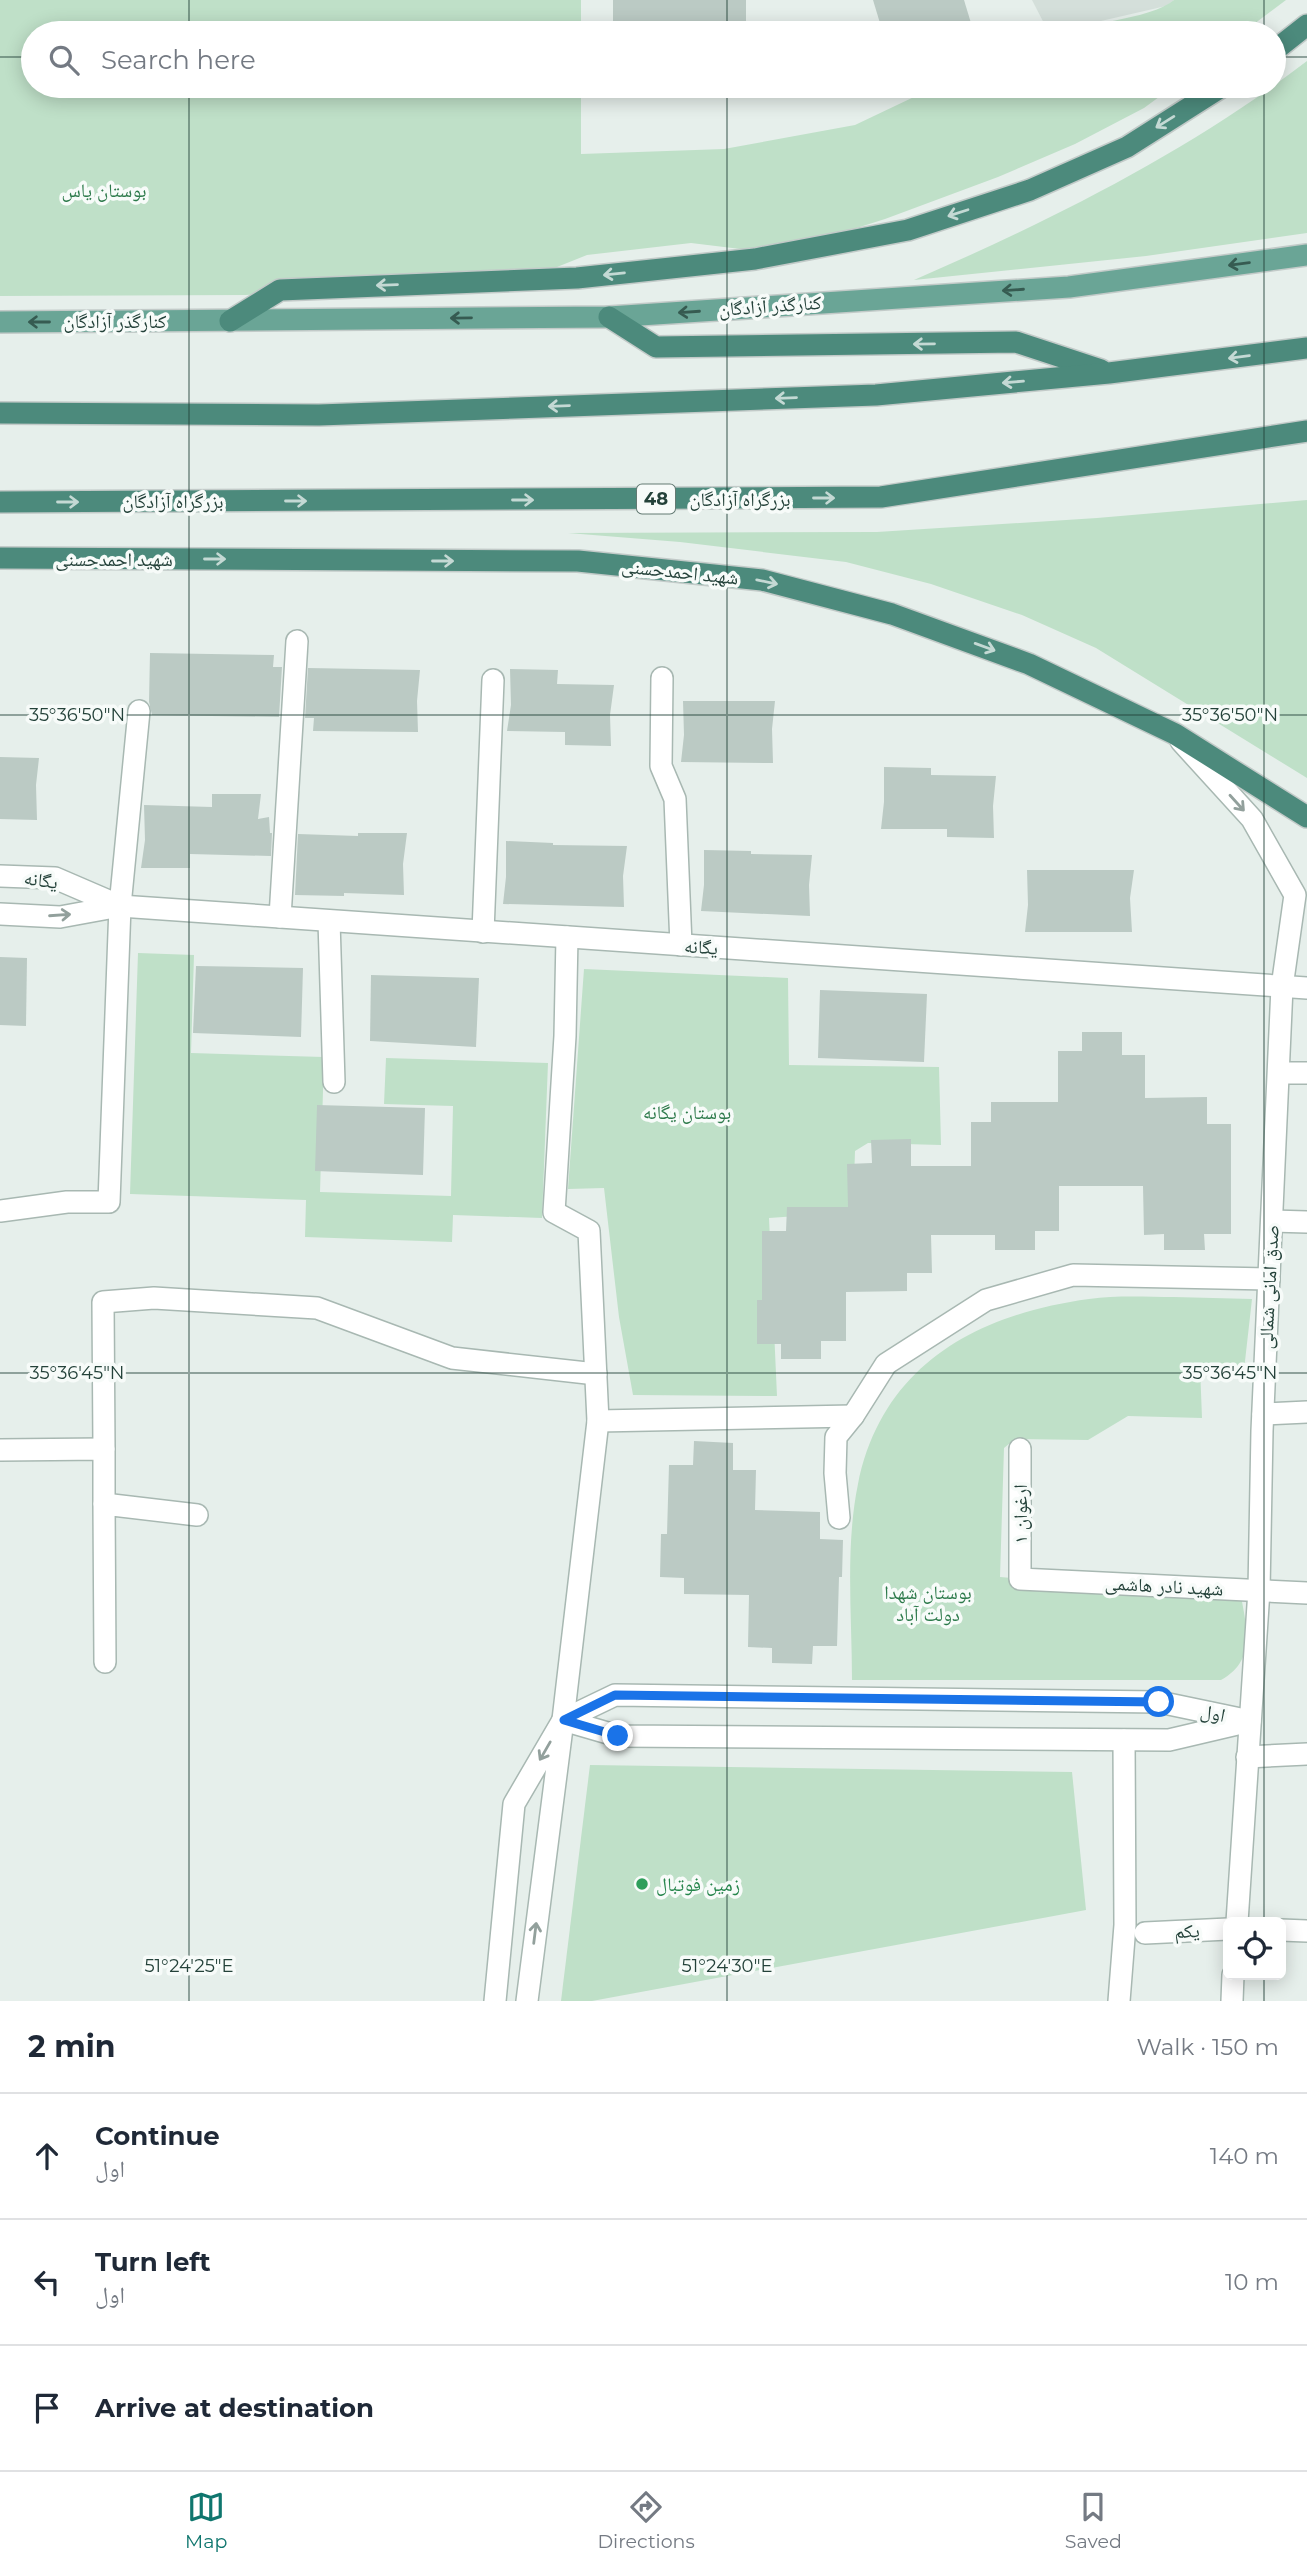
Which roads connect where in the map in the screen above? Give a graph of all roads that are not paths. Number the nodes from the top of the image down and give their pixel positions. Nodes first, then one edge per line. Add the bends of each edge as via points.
1 (1307, 24) edge
2 (1286, 41) edge
3 (1204, 98) edge
4 (1307, 255) edge
5 (610, 317) junction
6 (230, 321) junction
7 (0, 322) edge
8 (1307, 348) edge
9 (1110, 373) junction
10 (0, 413) edge
11 (1303, 432) edge
12 (0, 502) edge
13 (0, 558) edge
14 (297, 642) dead end
15 (662, 678) dead end
16 (493, 680) dead end
17 (139, 711) dead end
18 (1175, 734) junction
19 (1307, 817) edge
20 (0, 876) edge
21 (120, 906) junction
22 (0, 914) edge
23 (280, 917) junction
24 (329, 921) junction
25 (482, 932) junction
26 (566, 937) junction
27 (681, 945) junction
28 (1282, 987) junction
29 (1307, 988) edge
30 (1279, 1073) junction
31 (1307, 1073) edge
32 (334, 1082) dead end
33 (0, 1211) edge
34 (1272, 1221) junction
35 (1307, 1222) edge
36 (1269, 1279) junction
37 (596, 1374) junction
38 (1307, 1412) edge
39 (1263, 1414) junction
40 (853, 1416) junction
41 (598, 1421) junction
42 (104, 1448) junction
43 (1020, 1448) dead end
44 (0, 1450) edge
45 (104, 1504) junction
46 (197, 1515) dead end
47 (839, 1518) dead end
48 (1020, 1579) joint
49 (1259, 1590) junction
50 (1307, 1593) edge
51 (105, 1662) dead end
52 (564, 1720) junction
53 (1250, 1721) junction
54 (1124, 1740) junction
55 (1307, 1755) edge
56 (1247, 1757) junction
57 (1237, 1917) edge
58 (1223, 1929) edge
59 (1286, 1930) edge
60 (1307, 1931) edge
61 (1145, 1933) dead end
62 (1233, 1980) edge
63 (493, 1996) edge
64 (527, 2001) edge
65 (1119, 2001) edge
66 (1232, 2001) edge

1 - 2 highway
3 -> 6 highway via 1127,147 1030,190 908,230 755,259 577,278 280,290
4 -> 5 main road, کنارگذر آزادگان via 1069,286
5 -> 6 main road, کنارگذر آزادگان
9 -> 5 highway via 1016,342 656,347
6 -> 7 main road, کنارگذر آزادگان
8 -> 9 highway
9 -> 10 highway via 876,395 444,411
12 -> 11 highway, بزرگراه آزادگان / 48 via 881,497
13 -> 18 highway, شهید احمدحسنی via 578,561 762,580 892,614 1029,664
14 - 23 street
15 - 27 street via 661,766 675,799
16 - 25 street
17 - 21 street
18 - 19 highway, شهید احمدحسنی
18 -> 28 street, صدق امانی شمالی via 1251,819 1295,895
20 - 21 street, یگانه via 55,878
22 -> 21 street, یگانه via 60,917
21 - 23 street, یگانه
21 - 33 street via 110,1202 66,1202
23 - 24 street, یگانه
24 - 25 street, یگانه
24 - 32 street
25 - 26 street, یگانه
26 - 27 street, یگانه
26 - 37 street via 554,1212 589,1231
27 - 28 street, یگانه
28 - 29 street, یگانه
28 - 30 street, صدق امانی شمالی
30 - 31 street
30 - 34 street, صدق امانی شمالی
34 - 35 street
34 - 36 street, صدق امانی شمالی
36 - 39 street, صدق امانی شمالی
36 - 40 street via 1073,1275 986,1300 886,1364
37 - 41 street
37 - 42 street via 452,1357 317,1308 154,1298 103,1302
38 - 39 street
39 - 49 street, صدق امانی شمالی
40 - 41 street
40 - 47 street via 836,1437
41 - 52 street
42 - 44 street
42 - 45 street
43 - 48 street, ارغوان ۱
45 - 46 street
45 - 51 street
48 - 49 street, شهید نادر هاشمی
49 - 50 street, شهید نادر هاشمی
49 - 53 street, صدق امانی شمالی
52 - 53 street, اول via 615,1695 726,1695 1159,1702
52 - 54 street, اول via 618,1736
52 -> 63 street via 514,1804
64 -> 52 street
53 - 54 street, اول via 1169,1740
53 - 56 street, صدق امانی شمالی
54 - 65 street via 1125,1925
55 - 56 street
56 - 57 street, صدق امانی شمالی
58 - 61 street, یکم
59 - 60 street
62 - 66 street

